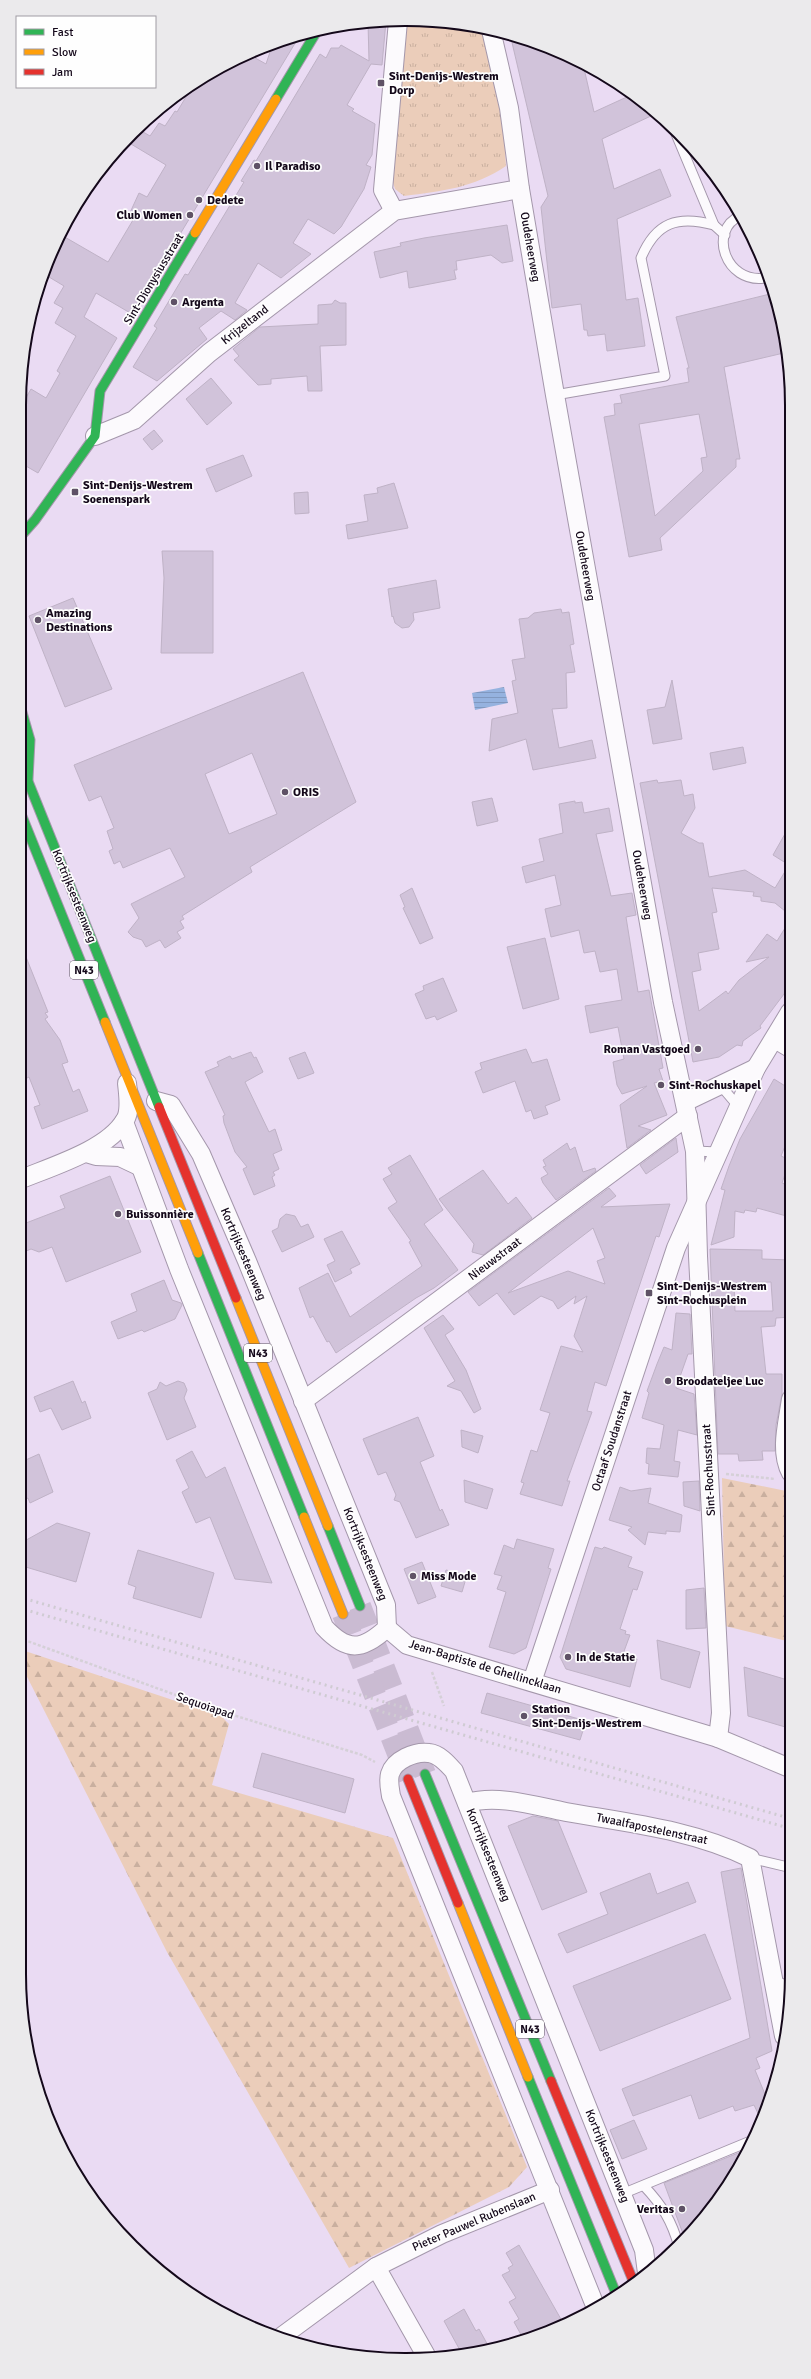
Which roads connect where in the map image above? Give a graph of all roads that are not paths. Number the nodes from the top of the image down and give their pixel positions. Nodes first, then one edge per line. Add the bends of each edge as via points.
1 (398, 26) edge
2 (492, 36) edge
3 (313, 37) edge
4 (680, 143) edge
5 (520, 189) junction
6 (394, 211) junction
7 (736, 220) edge
8 (714, 225) junction
9 (725, 235) junction
10 (763, 278) edge
11 (555, 395) junction
12 (95, 436) junction
13 (26, 530) edge
14 (26, 720) edge
15 (26, 775) edge
16 (28, 780) junction
17 (26, 826) edge
18 (783, 1044) edge
19 (756, 1068) junction
20 (125, 1073) junction
21 (721, 1086) junction
22 (164, 1103) junction
23 (738, 1106) junction
24 (686, 1109) junction
25 (124, 1122) junction
26 (695, 1151) junction
27 (718, 1152) junction
28 (86, 1153) junction
29 (139, 1166) junction
30 (26, 1177) edge
31 (697, 1202) junction
32 (303, 1401) junction
33 (360, 1606) tunnel mouth
34 (343, 1614) tunnel mouth
35 (387, 1628) junction
36 (532, 1682) junction
37 (718, 1738) junction
38 (785, 1766) edge
39 (425, 1774) tunnel mouth
40 (408, 1779) tunnel mouth
41 (467, 1803) junction
42 (750, 1858) junction
43 (785, 1866) edge
44 (782, 1984) edge
45 (783, 2010) edge
46 (745, 2144) edge
47 (644, 2186) junction
48 (550, 2190) junction
49 (622, 2194) junction
50 (677, 2239) edge
51 (604, 2261) junction
52 (376, 2267) junction
53 (646, 2267) edge
54 (632, 2278) edge
55 (615, 2290) edge
56 (594, 2303) edge
57 (287, 2334) edge
58 (424, 2352) edge

1 - 6 street via 383,190
2 - 5 street, Oudeheerweg via 510,108
3 - 12 main road, Sint-Dionysiusstraat via 100,391
4 - 8 lane
5 - 6 street, Krijzeltand
5 - 11 street, Oudeheerweg
6 - 12 street, Krijzeltand via 209,353 134,420
7 - 9 lane
8 - 9 lane
8 - 11 lane via 682,219 662,227 648,241 642,258 665,376
9 - 10 lane via 724,251 730,266 746,278
11 - 24 street, Oudeheerweg via 663,1002
12 - 13 main road, Sint-Dionysiusstraat
14 - 16 main road, Kortrijksesteenweg / N43 via 32,752
15 - 16 main road, Kortrijksesteenweg / N43
16 - 22 main road, Kortrijksesteenweg / N43
17 - 20 main road, Kortrijksesteenweg / N43
18 - 19 street, Octaaf Soudanstraat
19 - 21 street, Nieuwstraat
19 - 23 street, Octaaf Soudanstraat
20 - 25 street via 129,1096
20 - 34 main road, Kortrijksesteenweg / N43
21 - 23 lane
21 - 24 street, Nieuwstraat
22 - 32 street, Kortrijksesteenweg via 201,1154
22 - 33 main road, Kortrijksesteenweg / N43
23 - 27 street, Octaaf Soudanstraat
24 - 26 street, Oudeheerweg
24 - 32 street, Nieuwstraat
25 - 28 street via 105,1141
25 - 29 street
26 - 27 lane
26 - 31 street, Sint-Rochusstraat
27 - 31 street, Octaaf Soudanstraat
28 - 29 street via 120,1157
28 - 30 street
29 - 35 street via 324,1627 343,1645 353,1646 365,1644
31 - 36 street, Octaaf Soudanstraat via 676,1248
31 - 37 street, Sint-Rochusstraat via 721,1713
32 - 35 street, Kortrijksesteenweg via 386,1605
35 - 36 street, Jean-Baptiste de Ghellincklaan via 407,1645
36 - 37 street, Jean-Baptiste de Ghellincklaan
37 - 38 street, Jean-Baptiste de Ghellincklaan
39 - 54 main road, Kortrijksesteenweg / N43
40 - 51 main road, N43
41 - 42 street, Twaalfapostelenstraat via 480,1800 509,1801 612,1820 695,1837
41 - 48 street, Kortrijksesteenweg via 454,1770 442,1758 429,1752 410,1755 398,1763 390,1773 391,1796
41 - 49 street, Kortrijksesteenweg
42 - 43 lane
42 - 44 street
44 - 45 street
46 - 47 lane
47 - 49 lane
47 - 50 lane via 660,2203 671,2221
48 - 51 street via 576,2229
48 - 52 street, Pieter Pauwel Rubenslaan via 442,2234
48 - 56 street
49 - 53 street, Kortrijksesteenweg via 644,2250
51 - 55 main road, N43
52 - 57 street, Pieter Pauwel Rubenslaan
52 - 58 street

